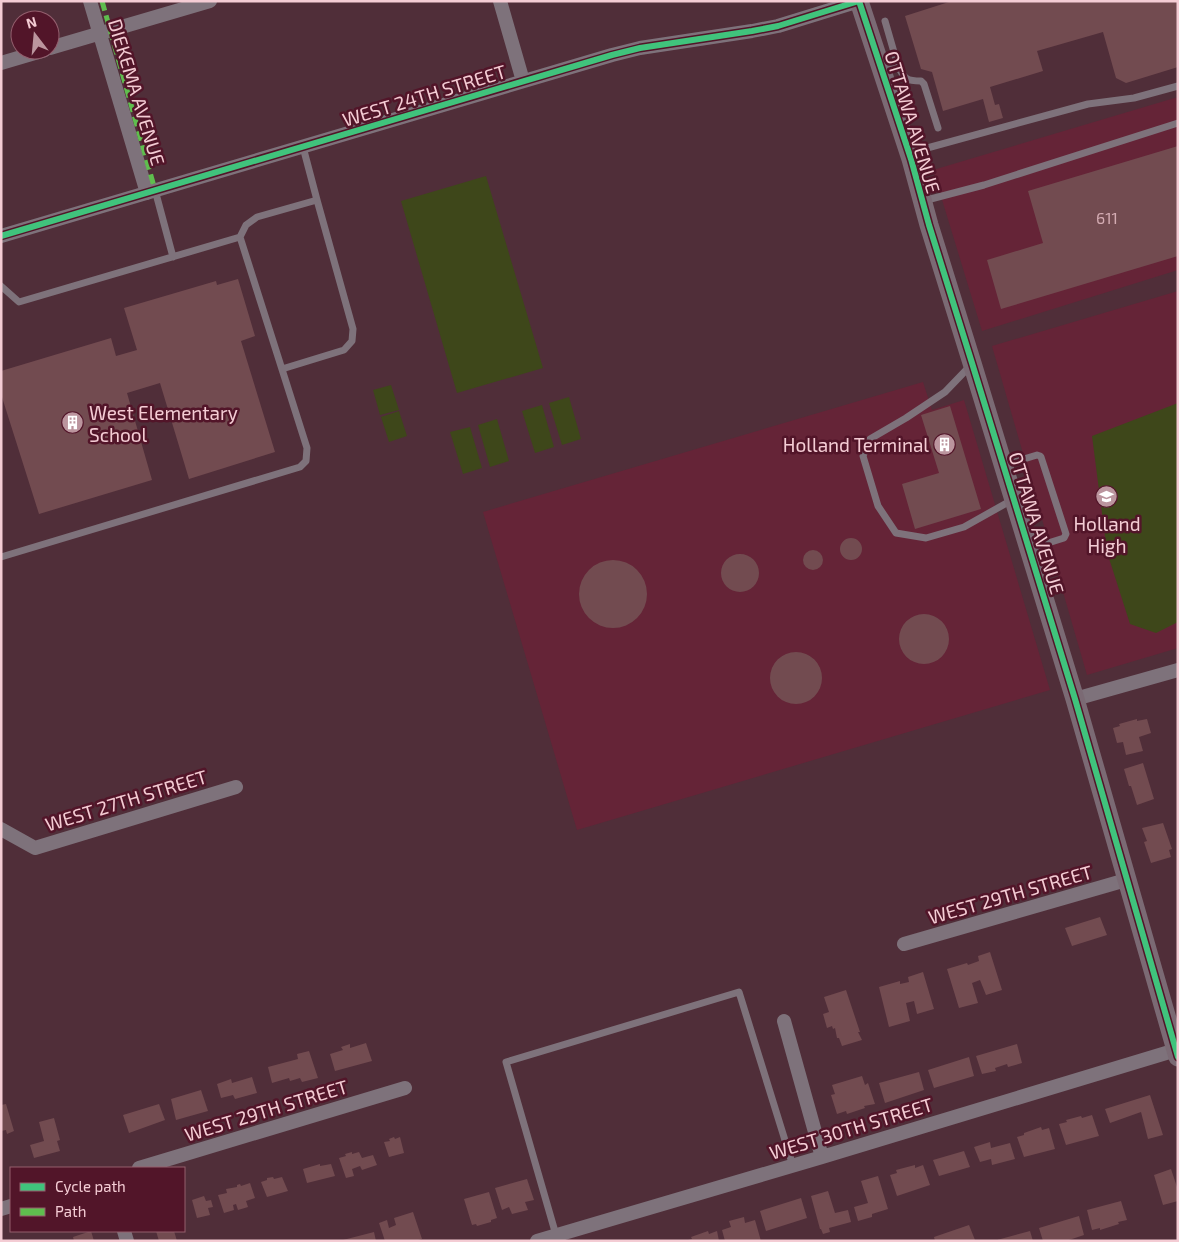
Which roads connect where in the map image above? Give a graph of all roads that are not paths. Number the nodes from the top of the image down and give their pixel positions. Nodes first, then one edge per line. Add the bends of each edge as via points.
1 (90, 1) edge
2 (210, 1) edge
3 (500, 1) edge
4 (859, 1) edge
5 (885, 21) dead end
6 (100, 33) junction
7 (60, 45) edge
8 (890, 68) junction
9 (523, 81) junction
10 (1178, 86) edge
11 (1178, 123) edge
12 (938, 128) dead end
13 (303, 147) junction
14 (909, 153) junction
15 (151, 191) junction
16 (317, 200) junction
17 (922, 201) junction
18 (1, 236) edge
19 (240, 238) junction
20 (173, 257) junction
21 (1, 286) edge
22 (972, 363) junction
23 (282, 369) junction
24 (1003, 465) junction
25 (1014, 499) junction
26 (1029, 548) junction
27 (1, 557) edge
28 (1178, 670) edge
29 (1075, 699) junction
30 (236, 786) dead end
31 (1, 829) edge
32 (1126, 880) junction
33 (904, 944) dead end
34 (784, 1021) dead end
35 (1177, 1053) edge
36 (405, 1088) dead end
37 (822, 1157) junction
38 (793, 1166) junction
39 (142, 1167) edge
40 (556, 1235) junction
41 (537, 1241) edge

1 - 6 street, DIEKEMA AVENUE
2 - 6 street
3 - 9 street
4 - 8 street, OTTAWA AVENUE
4 - 9 street, WEST 24TH STREET via 778,26 640,48
5 - 8 lane
6 - 7 street
6 - 15 street, DIEKEMA AVENUE
8 - 12 lane via 908,80 924,84
8 - 14 street, OTTAWA AVENUE
9 - 13 street, WEST 24TH STREET
10 - 14 lane via 1134,98 1088,104
11 - 17 lane via 984,185
13 - 15 street, WEST 24TH STREET
13 - 16 lane
14 - 17 street, OTTAWA AVENUE
15 - 18 street, WEST 24TH STREET
15 - 20 lane
16 - 19 lane via 256,217 246,224
16 - 23 lane via 353,329 352,341 344,350
17 - 22 street, OTTAWA AVENUE
19 - 20 lane
19 - 23 lane
20 - 21 lane via 19,302
22 - 24 street, OTTAWA AVENUE
22 - 25 lane via 945,392 870,439 863,456 878,506 896,534 926,538 964,527
23 - 27 lane via 307,448 306,461 300,467
24 - 25 street, OTTAWA AVENUE
24 - 26 lane via 1037,455 1041,457 1066,534 1064,538
25 - 26 street, OTTAWA AVENUE
26 - 29 street, OTTAWA AVENUE
28 - 29 street
29 - 32 street, OTTAWA AVENUE
30 - 31 street, WEST 27TH STREET via 35,848
32 - 33 street, WEST 29TH STREET
32 - 35 street, OTTAWA AVENUE
34 - 37 street
35 - 37 street, WEST 30TH STREET
36 - 39 street, WEST 29TH STREET
37 - 38 street, WEST 30TH STREET
38 - 40 street, WEST 30TH STREET
38 - 40 lane via 739,992 506,1062
40 - 41 street, WEST 30TH STREET

